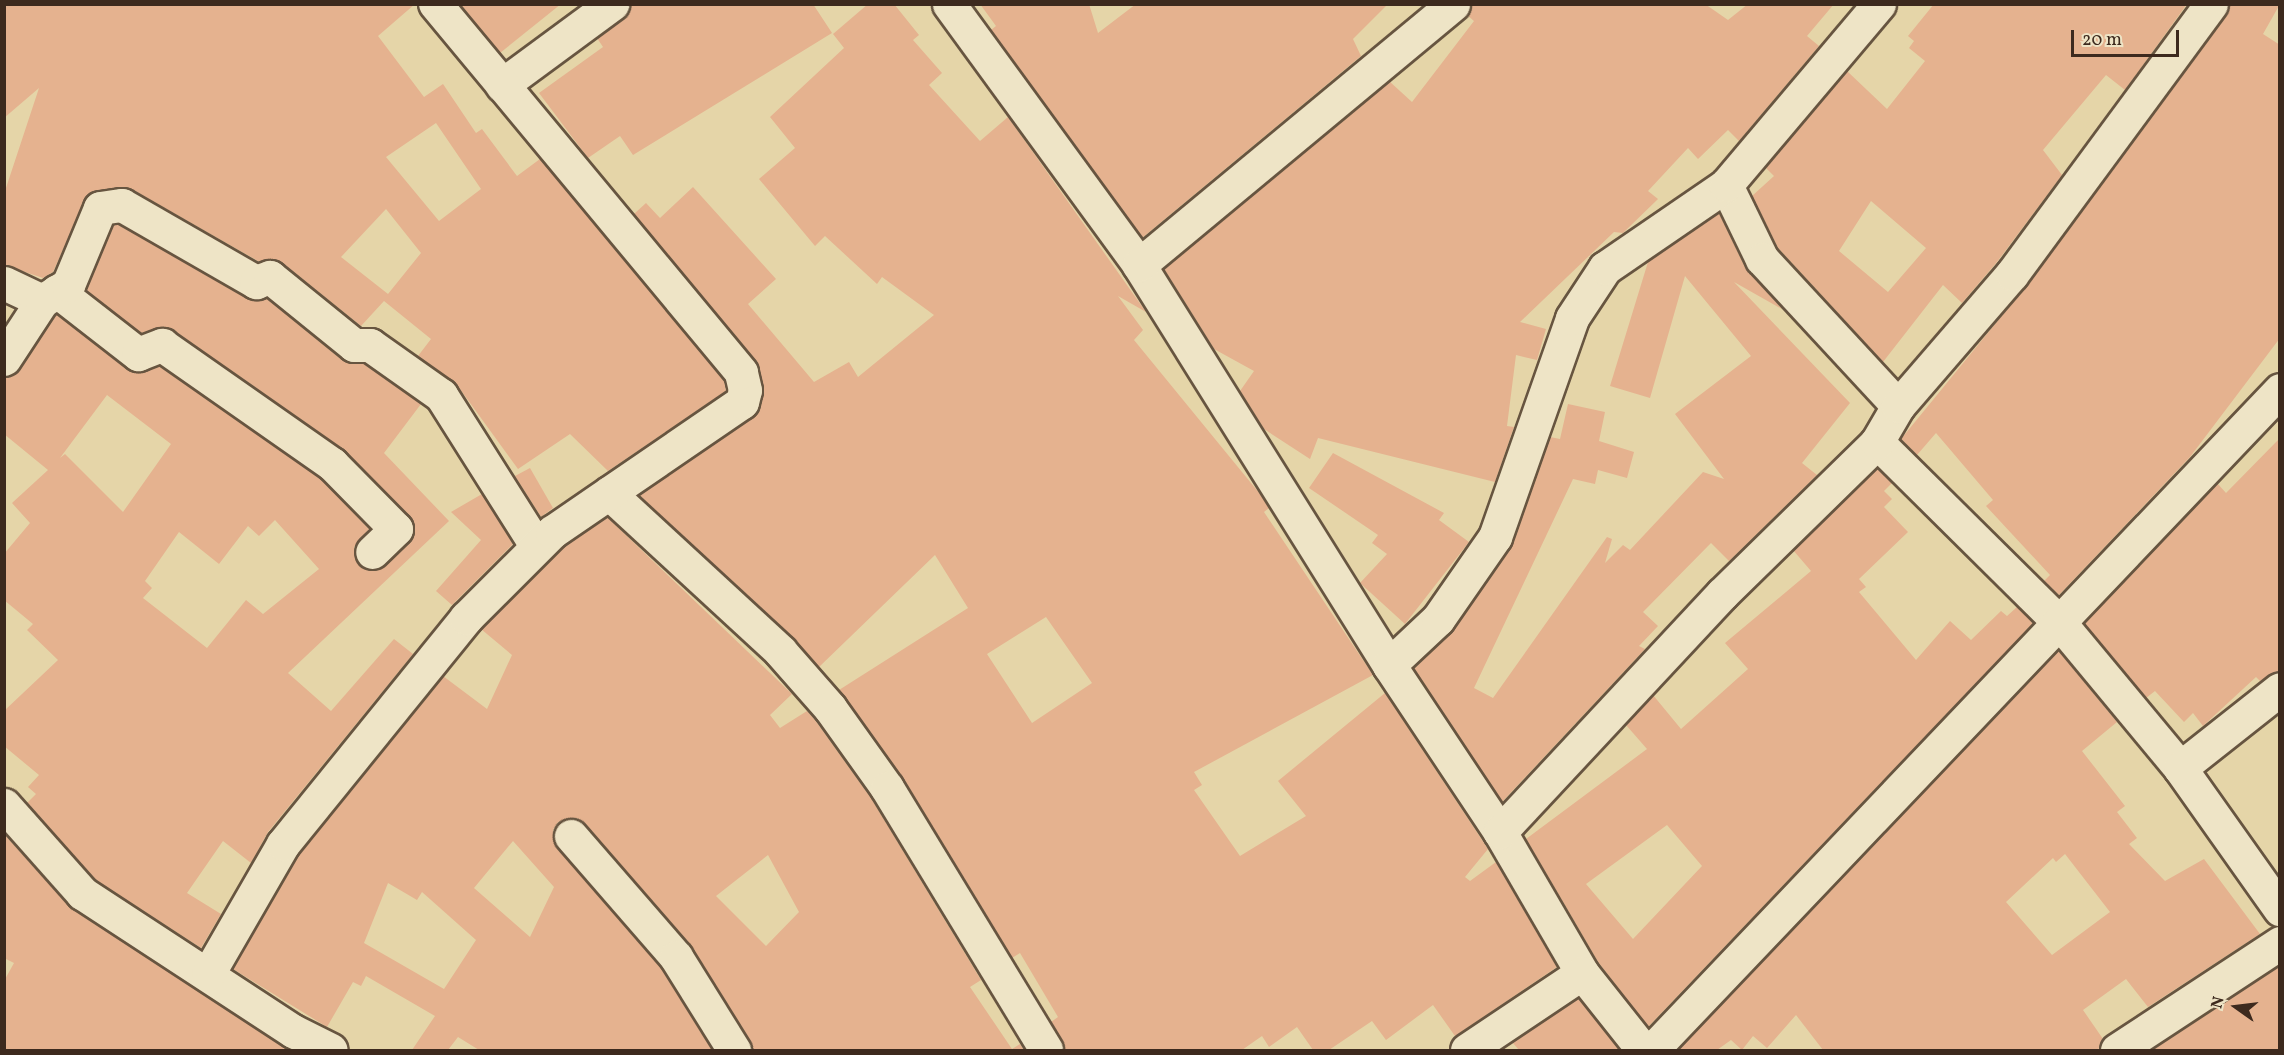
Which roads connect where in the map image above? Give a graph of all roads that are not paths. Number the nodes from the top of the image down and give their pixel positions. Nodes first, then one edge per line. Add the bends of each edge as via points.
1 (435, 4) edge
2 (612, 4) edge
3 (949, 4) edge
4 (1453, 4) edge
5 (1879, 4) edge
6 (2211, 4) edge
7 (502, 85) junction
8 (1726, 185) junction
9 (1139, 265) junction
10 (4, 283) edge
11 (50, 296) junction
12 (4, 359) edge
13 (2280, 390) edge
14 (1898, 406) junction
15 (1877, 442) junction
16 (609, 493) junction
17 (536, 545) junction
18 (372, 552) dead end
19 (2059, 622) junction
20 (1389, 665) junction
21 (2280, 689) edge
22 (2180, 768) junction
23 (4, 806) edge
24 (1500, 832) junction
25 (571, 836) dead end
26 (2280, 909) edge
27 (2280, 943) edge
28 (1582, 973) junction
29 (208, 974) junction
30 (331, 1050) edge
31 (734, 1050) edge
32 (1046, 1050) edge
33 (1467, 1050) edge
34 (1643, 1050) edge
35 (1652, 1050) edge
36 (2117, 1050) edge

1 - 7 street
2 - 7 street
3 - 9 street
4 - 9 street
5 - 8 street
6 - 14 street via 2012,274
7 - 16 street via 744,380 742,402
8 - 14 street via 1762,259
8 - 20 street via 1605,268 1572,318 1495,537 1438,619
9 - 20 street
10 - 11 street
11 - 12 street
11 - 17 street via 68,285 100,208 123,205 256,282 270,277 354,345 370,345 441,395
11 - 18 street via 138,354 162,345 333,464 396,529
13 - 19 street
14 - 15 street
15 - 19 street
15 - 24 street via 1722,594
16 - 17 street
16 - 32 street via 780,651 830,708 887,788
17 - 29 street via 417,673 283,844
19 - 22 street
19 - 35 street
20 - 24 street
21 - 22 street
22 - 26 street
23 - 29 street via 82,893
24 - 28 street
25 - 31 street via 676,957
27 - 36 street
28 - 33 street
28 - 34 street
29 - 30 street

